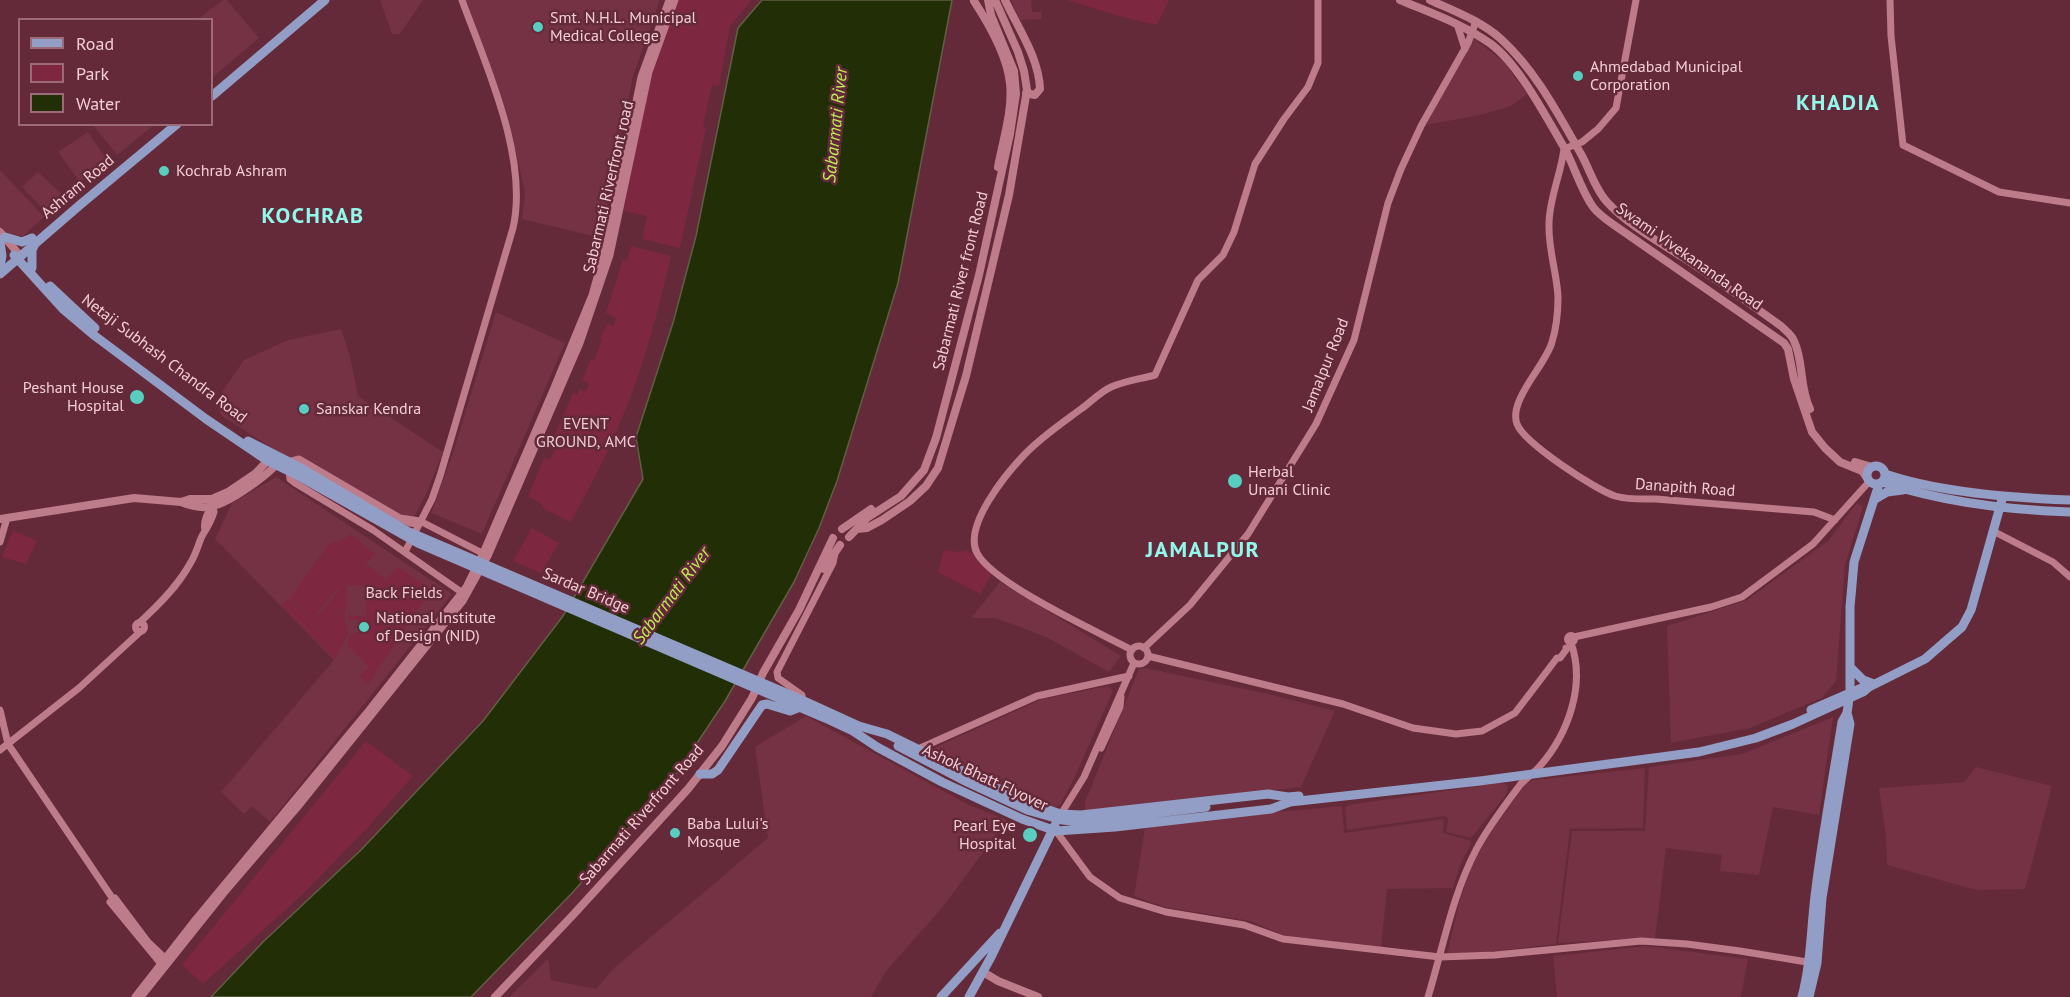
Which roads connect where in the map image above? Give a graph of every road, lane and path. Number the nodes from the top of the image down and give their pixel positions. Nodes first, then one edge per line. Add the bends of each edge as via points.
1 (316, 0) edge
2 (325, 0) edge
3 (462, 0) edge
4 (669, 0) edge
5 (675, 0) edge
6 (974, 0) edge
7 (988, 0) edge
8 (995, 0) edge
9 (1005, 0) edge
10 (1318, 0) edge
11 (1400, 0) edge
12 (1430, 0) edge
13 (1636, 0) edge
14 (1890, 0) edge
15 (1476, 21) junction
16 (1457, 24) junction
17 (1472, 32) junction
18 (658, 36) junction
19 (1465, 50) junction
20 (213, 89) edge
21 (1026, 93) junction
22 (213, 95) edge
23 (168, 126) edge
24 (175, 126) edge
25 (1574, 145) junction
26 (1564, 149) junction
27 (2070, 203) edge
28 (1, 238) edge
29 (34, 240) junction
30 (17, 256) junction
31 (1, 270) edge
32 (31, 270) junction
33 (279, 462) junction
34 (1872, 467) junction
35 (1868, 479) junction
36 (1882, 480) junction
37 (1905, 489) junction
38 (2003, 496) junction
39 (1875, 499) junction
40 (2070, 500) edge
41 (212, 504) junction
42 (2001, 508) junction
43 (2070, 512) edge
44 (3, 519) edge
45 (1835, 520) junction
46 (419, 523) junction
47 (842, 529) junction
48 (857, 529) junction
49 (1993, 531) junction
50 (849, 537) junction
51 (833, 538) junction
52 (0, 542) edge
53 (840, 545) junction
54 (405, 552) junction
55 (835, 554) junction
56 (485, 555) junction
57 (455, 556) joint
58 (2070, 577) edge
59 (465, 594) junction
60 (1570, 643) junction
61 (1144, 648) junction
62 (1132, 650) junction
63 (1148, 656) junction
64 (1134, 663) junction
65 (1850, 667) junction
66 (1129, 676) junction
67 (1872, 685) junction
68 (1849, 696) junction
69 (800, 704) junction
70 (0, 710) edge
71 (856, 729) junction
72 (8, 744) junction
73 (918, 749) junction
74 (0, 750) edge
75 (1536, 770) junction
76 (703, 774) junction
77 (1289, 799) junction
78 (1063, 814) junction
79 (1054, 831) junction
80 (1006, 927) junction
81 (980, 953) junction
82 (1440, 957) junction
83 (992, 958) junction
84 (164, 962) junction
85 (1814, 963) junction
86 (984, 975) junction
87 (1808, 996) edge
88 (135, 997) edge
89 (141, 997) edge
90 (495, 997) edge
91 (502, 997) edge
92 (941, 997) edge
93 (969, 997) edge
94 (973, 997) edge
95 (1030, 997) edge
96 (1038, 997) edge
97 (1428, 997) edge

1 - 20 main road
2 - 22 main road
3 - 46 street via 504,121 516,172 517,204 448,453
4 - 18 street, Sabarmati Riverfront road
5 - 18 street, Sabarmati Riverfront road
6 - 7 main road
6 - 47 main road via 1002,54 1010,82 1010,105 963,318 921,466 904,487
7 - 48 main road, Sabarmati River front Road via 1014,71 1016,94 979,275 924,470 901,496
8 - 21 main road via 1018,52
9 - 21 main road via 1040,77 1040,89 1035,95
10 - 62 street via 1317,63 1308,87 1255,164 1230,242 1223,255 1198,280 1155,375 1109,388 1055,428 1024,455 1002,482 983,509 974,531 976,553 997,574 1017,589
11 - 16 main road, Swami Vivekananda Road
12 - 15 main road
13 - 25 street via 1616,108 1598,129
14 - 27 street via 1903,145 1999,192
15 - 17 street, Jamalpur Road
15 - 25 main road via 1521,60
16 - 17 main road, Swami Vivekananda Road
16 - 19 street
17 - 19 street, Jamalpur Road
17 - 26 main road, Swami Vivekananda Road via 1493,46 1520,75
18 - 56 street, Sabarmati Riverfront road via 632,119 592,295
19 - 61 street, Jamalpur Road via 1401,169 1388,203 1354,340 1316,424 1248,534 1190,605
21 - 48 main road via 1009,195 987,291 938,468 910,501 867,528
23 - 29 main road, Ashram Road
24 - 29 main road, Ashram Road
25 - 26 street
25 - 34 main road via 1598,190 1625,218 1792,337 1817,430 1843,457
26 - 35 main road, Swami Vivekananda Road via 1594,209 1784,343 1812,432 1840,462 1862,471
26 - 45 street, Danapith Road via 1549,220 1548,241 1558,296 1552,343 1516,413 1517,425 1526,438 1595,487 1615,496 1814,512
28 - 29 main road
28 - 30 main road
28 - 31 main road
29 - 30 main road, Ashram Road
29 - 32 main road
30 - 31 main road, Ashram Road
30 - 32 main road, Netaji Subhash Chandra Road
31 - 32 main road
32 - 33 main road, Netaji Subhash Chandra Road via 63,309 95,336 206,419
33 - 41 main road via 250,485
33 - 46 street via 299,459 400,518
33 - 54 street via 295,483
33 - 57 main road, Netaji Subhash Chandra Road via 408,535
34 - 35 main road via 1867,472
34 - 36 main road via 1880,466
35 - 36 main road via 1872,483
35 - 45 street
36 - 37 main road
36 - 38 main road
36 - 39 main road
37 - 39 main road
37 - 42 main road
38 - 40 main road
38 - 42 main road
39 - 65 main road via 1854,562
41 - 44 main road via 190,506 134,498
41 - 72 street via 192,561 156,608 79,688
42 - 43 main road
42 - 49 main road
44 - 52 street
45 - 60 street via 1813,544 1742,597
46 - 54 street
46 - 56 street
47 - 50 main road
47 - 51 main road via 835,531
48 - 50 main road, Sabarmati River front Road
49 - 58 street via 2053,562
49 - 67 main road via 1971,610 1962,627 1925,659
50 - 53 main road
51 - 53 main road
51 - 76 main road, Sabarmati Riverfront Road via 752,698
53 - 55 main road
54 - 59 street
55 - 69 street via 777,672 778,678 802,695
55 - 76 main road via 827,562 746,719
56 - 59 street, Sabarmati Riverfront road
57 - 69 main road, Sardar Bridge
59 - 84 street, Sabarmati Riverfront road via 297,808
60 - 63 street via 1515,714 1482,731 1456,734 1413,728 1343,704
60 - 75 street via 1577,686 1560,735
61 - 62 street
61 - 63 street
62 - 64 street via 1130,658
63 - 64 street via 1143,663
64 - 66 street
65 - 67 main road
65 - 68 main road
66 - 73 street via 1037,696
66 - 78 street
67 - 68 main road
68 - 75 main road via 1764,735 1699,752
68 - 85 main road via 1814,897
69 - 71 main road, Sardar Bridge
69 - 76 main road via 790,711 762,705 718,770
70 - 72 street
71 - 73 main road via 887,734
71 - 77 main road, Ashok Bhatt Flyover via 1024,815 1061,826 1083,827
71 - 79 main road via 877,747 942,782
72 - 74 street
72 - 84 street via 113,900
73 - 78 main road via 1030,804
75 - 77 main road
75 - 82 street via 1522,783 1478,847 1463,877
76 - 90 main road, Sabarmati Riverfront Road
76 - 91 main road via 591,903
77 - 78 main road via 1268,794
77 - 79 main road via 1270,809
78 - 79 main road
79 - 80 main road
79 - 82 street via 1090,877 1119,898 1166,912 1244,925 1283,939
79 - 83 main road
80 - 81 main road
80 - 83 main road
81 - 83 main road
81 - 92 main road
82 - 85 street via 1641,941 1731,949
82 - 97 street
83 - 86 main road
84 - 88 street
84 - 89 street
85 - 87 main road
86 - 93 main road
86 - 94 main road
86 - 95 main road
86 - 96 main road

